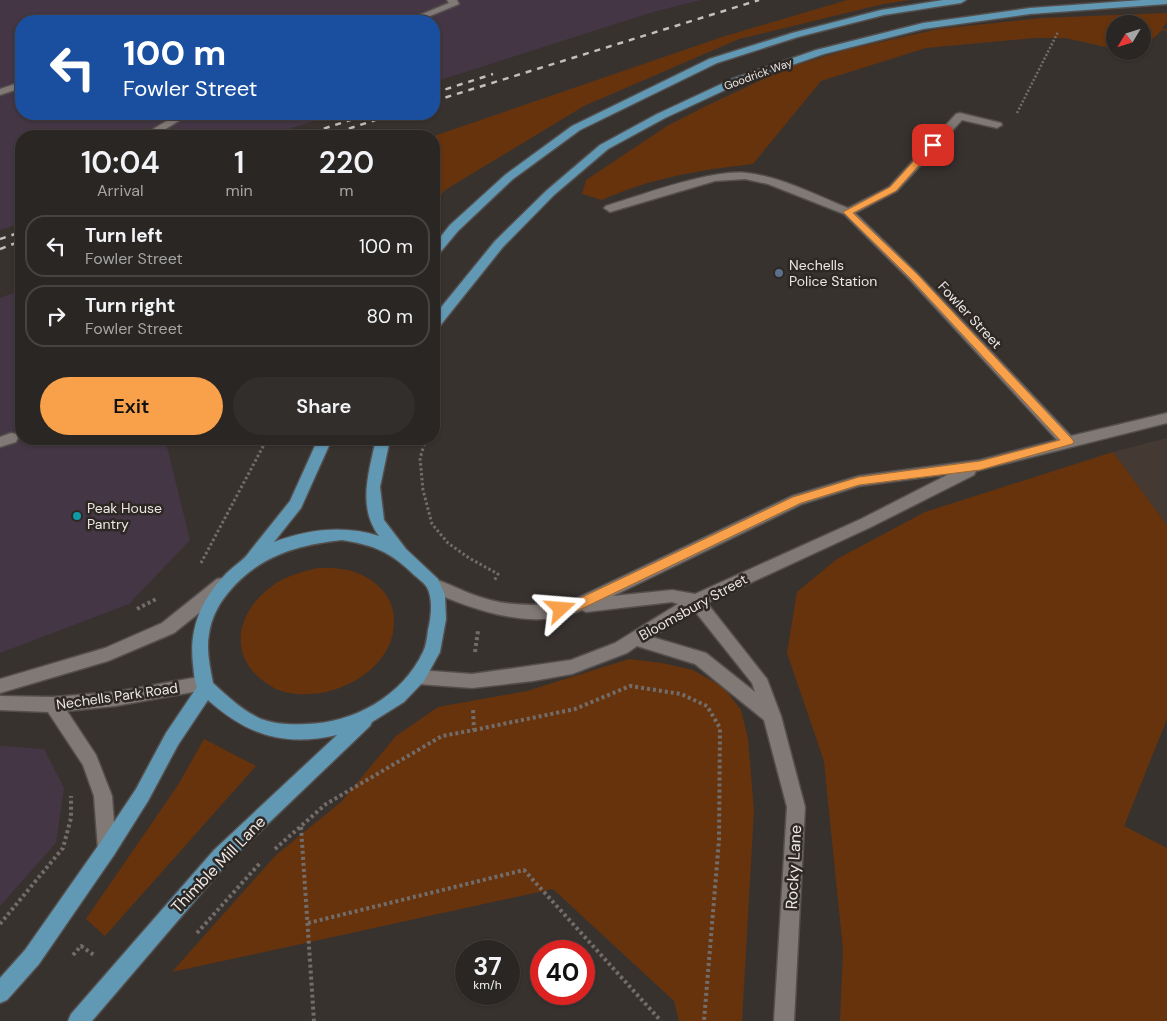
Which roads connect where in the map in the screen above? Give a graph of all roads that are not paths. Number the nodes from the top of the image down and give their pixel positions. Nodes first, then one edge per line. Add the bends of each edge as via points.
1 (465, 0) edge
2 (961, 0) edge
3 (1167, 1) edge
4 (453, 2) edge
5 (424, 15) edge
6 (15, 88) edge
7 (0, 92) edge
8 (174, 120) edge
9 (997, 125) road end
10 (157, 130) edge
11 (610, 208) dead end
12 (848, 212) junction
13 (440, 245) edge
14 (440, 317) edge
15 (1167, 418) edge
16 (1068, 442) junction
17 (322, 445) edge
18 (383, 445) edge
19 (980, 466) junction
20 (399, 550) junction
21 (251, 560) junction
22 (228, 581) junction
23 (434, 585) junction
24 (696, 602) junction
25 (574, 606) junction
26 (635, 639) junction
27 (418, 677) junction
28 (205, 685) junction
29 (0, 686) edge
30 (0, 703) edge
31 (53, 705) junction
32 (772, 716) junction
33 (368, 717) junction
34 (107, 849) junction
35 (0, 993) edge
36 (78, 1021) edge
37 (784, 1021) edge

1 - 4 street
2 - 13 main road, Goodrick Way via 884,12 713,61 576,128 509,177
3 - 14 main road, Goodrick Way via 1030,11 923,26 820,52 736,81 604,147 499,244
4 - 5 street
6 - 7 street
8 - 10 street
9 - 12 street via 960,116 893,189
11 - 12 street, Fowler Street via 714,178 744,176 771,182
12 - 16 street, Fowler Street via 913,276
15 - 16 street, Bloomsbury Street
16 - 19 street, Bloomsbury Street
17 - 21 main road via 296,504
18 - 20 main road via 373,487 377,522
19 - 24 street, Bloomsbury Street
19 - 25 street, Bloomsbury Street via 859,481 797,500
20 - 21 main road via 372,539 342,534 311,536 280,545
20 - 23 main road
21 - 22 main road
22 - 28 main road via 209,607 200,637
22 - 29 street via 168,628 108,654
23 - 25 street, Bloomsbury Street via 460,598 503,611 548,612
23 - 27 main road via 439,611 437,640
24 - 25 street via 672,596
24 - 26 street, Bloomsbury Street
24 - 32 street, Rocky Lane via 759,679
26 - 27 street, Bloomsbury Street via 621,648 572,667 533,674 472,680
26 - 32 street via 700,658
27 - 33 main road via 400,697
28 - 31 street, Nechells Park Road
28 - 33 main road via 233,712 262,727 296,732 333,729
28 - 34 main road
30 - 31 street, Nechells Park Road
31 - 34 street via 90,761 104,796
32 - 37 street, Rocky Lane via 796,807
33 - 36 main road, Thimble Mill Lane via 221,856
34 - 35 main road via 32,957

